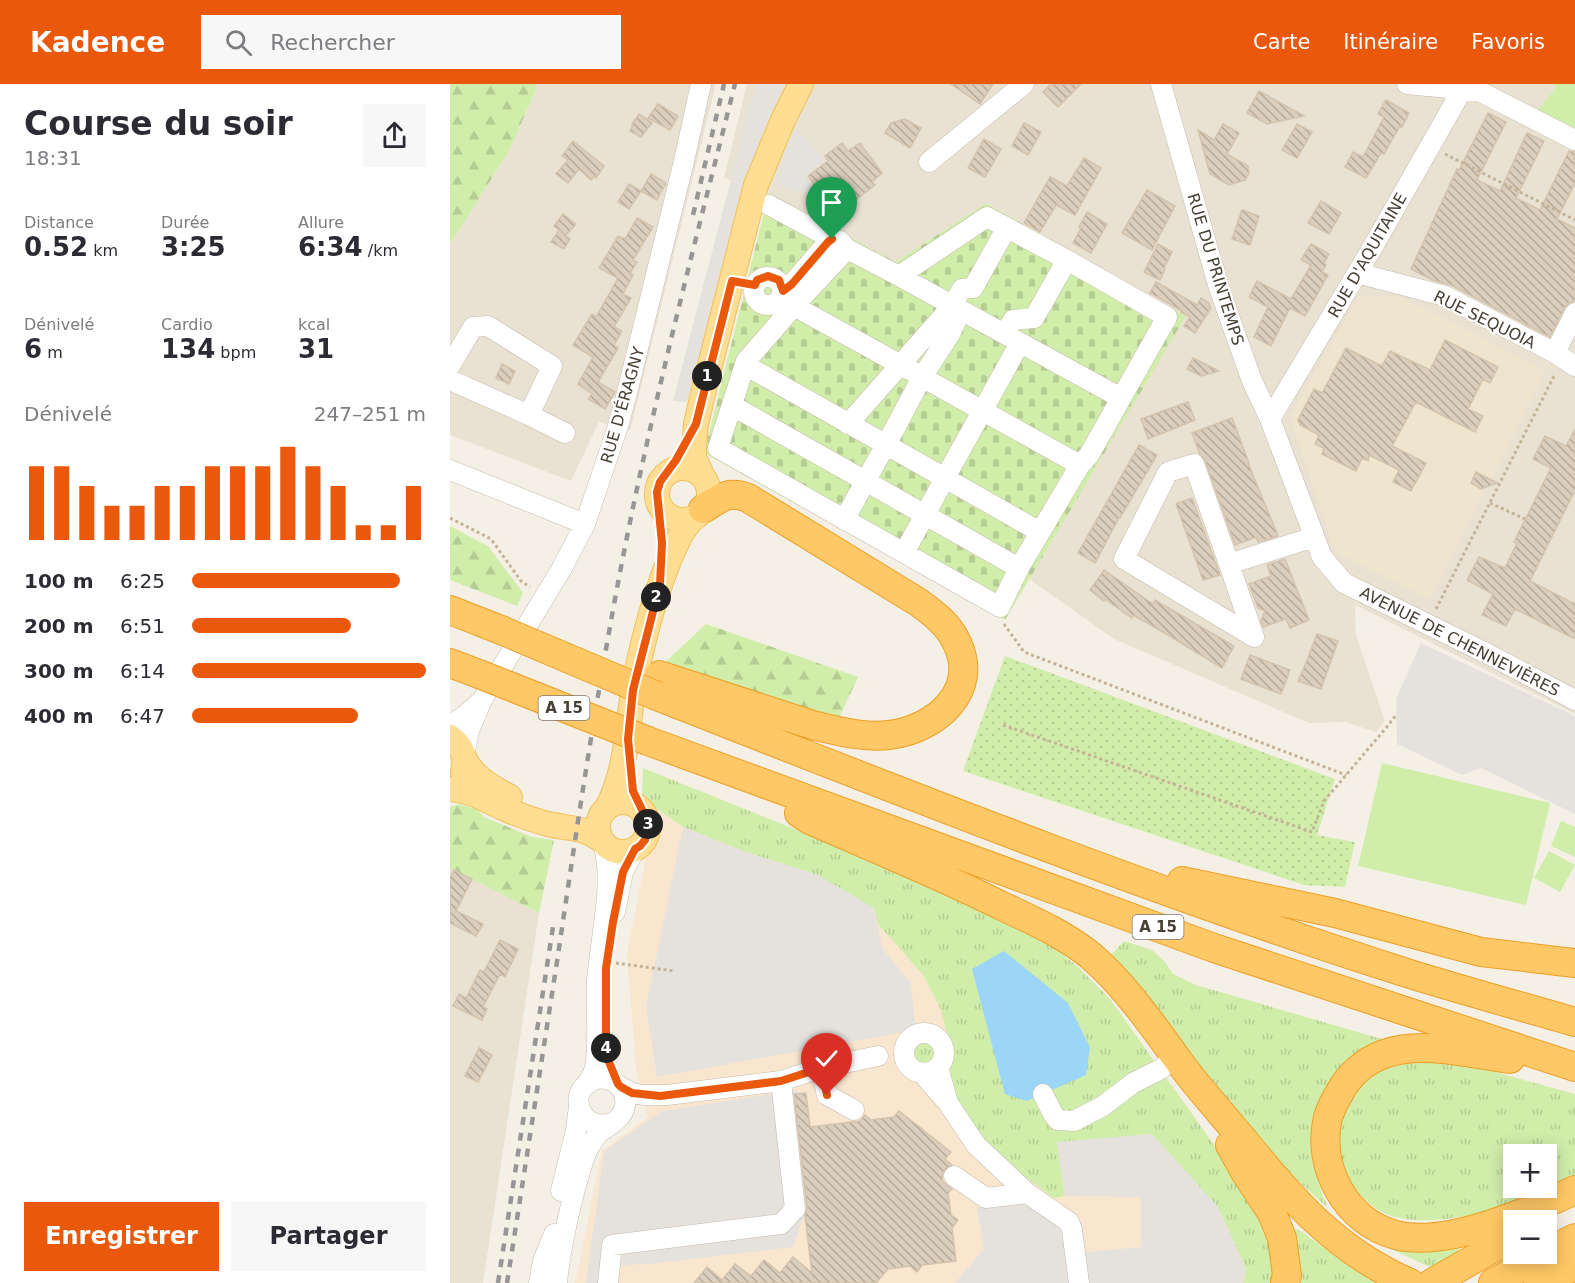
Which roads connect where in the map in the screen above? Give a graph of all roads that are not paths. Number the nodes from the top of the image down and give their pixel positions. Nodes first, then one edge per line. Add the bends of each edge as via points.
1 (701, 84) edge
2 (801, 84) edge
3 (1024, 84) edge
4 (1161, 84) edge
5 (1407, 84) edge
6 (1462, 90) junction
7 (1575, 140) edge
8 (930, 162) dead end
9 (770, 205) dead end
10 (1001, 238) dead end
11 (839, 244) junction
12 (1067, 260) junction
13 (1357, 273) junction
14 (898, 276) junction
15 (732, 281) junction
16 (789, 298) junction
17 (957, 308) junction
18 (1575, 313) edge
19 (1013, 339) junction
20 (1564, 359) edge
21 (745, 365) junction
22 (900, 365) junction
23 (450, 366) edge
24 (923, 377) junction
25 (450, 380) edge
26 (1121, 398) junction
27 (733, 406) junction
28 (983, 411) junction
29 (529, 415) junction
30 (1269, 419) junction
31 (696, 424) junction
32 (848, 424) junction
33 (565, 434) dead end
34 (883, 450) junction
35 (1080, 465) junction
36 (450, 470) edge
37 (666, 474) junction
38 (703, 477) junction
39 (945, 478) junction
40 (865, 481) junction
41 (658, 502) junction
42 (700, 513) junction
43 (925, 515) junction
44 (844, 520) junction
45 (585, 524) junction
46 (1040, 532) junction
47 (1314, 537) junction
48 (903, 553) junction
49 (1229, 564) junction
50 (1019, 568) junction
51 (1344, 583) joint
52 (660, 584) junction
53 (450, 610) edge
54 (450, 663) edge
55 (658, 686) junction
56 (480, 688) junction
57 (1575, 700) edge
58 (450, 725) edge
59 (450, 737) edge
60 (638, 740) junction
61 (464, 757) junction
62 (744, 777) junction
63 (450, 788) edge
64 (606, 809) junction
65 (642, 811) junction
66 (602, 842) junction
67 (635, 849) junction
68 (1083, 860) junction
69 (1575, 963) edge
70 (1575, 1022) edge
71 (909, 1040) junction
72 (878, 1056) junction
73 (1175, 1056) junction
74 (922, 1067) junction
75 (1575, 1067) edge
76 (821, 1068) junction
77 (781, 1081) junction
78 (586, 1084) junction
79 (619, 1086) junction
80 (1043, 1094) dead end
81 (660, 1096) junction
82 (1208, 1097) junction
83 (579, 1106) junction
84 (854, 1110) dead end
85 (616, 1120) junction
86 (954, 1176) dead end
87 (1575, 1190) edge
88 (1027, 1193) junction
89 (1575, 1201) edge
90 (1557, 1211) edge
91 (569, 1216) junction
92 (1575, 1222) edge
93 (1557, 1231) edge
94 (554, 1234) junction
95 (1575, 1238) edge
96 (1503, 1242) edge
97 (1557, 1248) edge
98 (1503, 1259) edge
99 (1528, 1264) edge
100 (1575, 1266) edge
101 (1398, 1278) edge
102 (539, 1283) edge
103 (548, 1283) edge
104 (557, 1283) edge
105 (566, 1283) edge
106 (608, 1283) edge
107 (1079, 1283) edge
108 (1286, 1283) edge
109 (1432, 1283) edge
110 (1454, 1283) edge
111 (1493, 1283) edge
112 (1538, 1283) edge

1 - 45 street, RUE D'ÉRAGNY via 627,393
2 - 15 main road via 756,185
3 - 8 street
4 - 30 street, RUE DU PRINTEMPS via 1219,288
5 - 6 street
6 - 7 street via 1479,91
6 - 13 street, RUE D'AQUITAINE
9 - 11 street
10 - 17 street via 973,288 962,290
11 - 14 street
11 - 16 street via 828,242 792,284
12 - 14 street via 987,217
12 - 19 street via 1034,318 1012,320
12 - 26 street via 1167,317
13 - 20 street, RUE SEQUOIA via 1445,296
13 - 30 street, RUE D'AQUITAINE
14 - 17 street
15 - 16 street via 755,285 768,276 779,280
15 - 31 main road
16 - 21 street
16 - 22 street
17 - 19 street
17 - 22 street
17 - 24 street via 950,334
18 - 20 street
19 - 26 street
19 - 28 street
21 - 27 street
21 - 32 street
22 - 24 street
22 - 32 street
23 - 29 street via 473,327 488,326 552,366
24 - 28 street
24 - 34 street
25 - 29 street
26 - 35 street
27 - 40 street
27 - 44 street via 718,448
28 - 35 street
28 - 39 street
29 - 33 street
30 - 47 street, RUE DU PRINTEMPS
31 - 37 main road
31 - 38 main road via 694,458
32 - 34 street
34 - 39 street
34 - 40 street
35 - 46 street
36 - 45 street
37 - 38 main road via 685,468
37 - 41 main road via 658,487
38 - 42 main road via 709,496
39 - 43 street
39 - 46 street
40 - 43 street
40 - 44 street
41 - 42 main road via 676,519
41 - 52 main road
42 - 52 main road via 688,524
42 - 55 highway via 727,495 748,498 918,602 940,619 956,640 962,678 951,704 931,722 887,735 842,732
43 - 48 street
43 - 50 street
44 - 48 street
45 - 56 street, RUE D'ÉRAGNY via 562,568
46 - 50 street
47 - 49 street
47 - 51 street, RUE DU PRINTEMPS via 1322,557
48 - 50 street via 1000,607
49 - 49 street via 1194,464 1168,472 1124,559 1254,637
51 - 57 street, AVENUE DE CHENNEVIÈRES
52 - 60 main road via 633,690
53 - 55 highway, A 15, bridge via 617,680
54 - 56 highway, A 15
55 - 68 highway, A 15 via 884,785
56 - 58 street, RUE D'ÉRAGNY via 463,717
56 - 60 highway, A 15, bridge
56 - 61 street, RUE D'ÉRAGNY
59 - 61 main road via 460,746
60 - 62 highway, A 15
60 - 64 main road
60 - 65 main road via 633,791
61 - 63 main road via 461,776
61 - 64 main road via 484,782 535,808 581,815
62 - 73 highway via 810,820 966,888 1061,935 1113,977
62 - 75 highway, A 15 via 1214,948
63 - 66 main road via 540,822 588,831
64 - 65 main road via 625,802
64 - 66 main road via 598,825
65 - 67 main road via 648,832
66 - 67 main road via 617,852
66 - 78 street via 607,871 597,981 596,1060
67 - 79 street via 622,877 607,962 606,1046
68 - 69 highway via 1335,913 1481,952
68 - 70 highway, A 15 via 1412,974
71 - 72 street
71 - 74 street via 904,1051
71 - 74 street via 926,1033 942,1043 942,1062
72 - 74 street
72 - 76 street
73 - 80 street via 1161,1070 1074,1121 1058,1120
73 - 82 highway
74 - 88 street via 976,1144
75 - 87 highway via 1436,1049 1383,1054 1345,1082 1329,1115 1325,1149 1332,1178 1346,1202 1375,1227 1397,1235 1440,1235 1488,1225
76 - 77 street
76 - 84 street via 827,1095
77 - 81 street
77 - 106 street via 795,1209 781,1224 612,1245
78 - 79 street via 604,1078
78 - 83 street
79 - 81 street via 632,1093
79 - 85 street via 626,1102
81 - 85 street
82 - 101 highway via 1303,1210 1357,1255
82 - 108 highway via 1233,1152 1272,1213 1282,1238
83 - 85 street via 593,1123
83 - 94 street
85 - 91 street via 599,1134 586,1154
86 - 88 street via 986,1198
88 - 107 street via 1069,1222
89 - 90 highway
91 - 104 street
91 - 105 street
92 - 93 highway
94 - 102 street
94 - 103 street
95 - 97 highway
96 - 109 highway
98 - 110 highway
99 - 111 highway
100 - 112 highway

